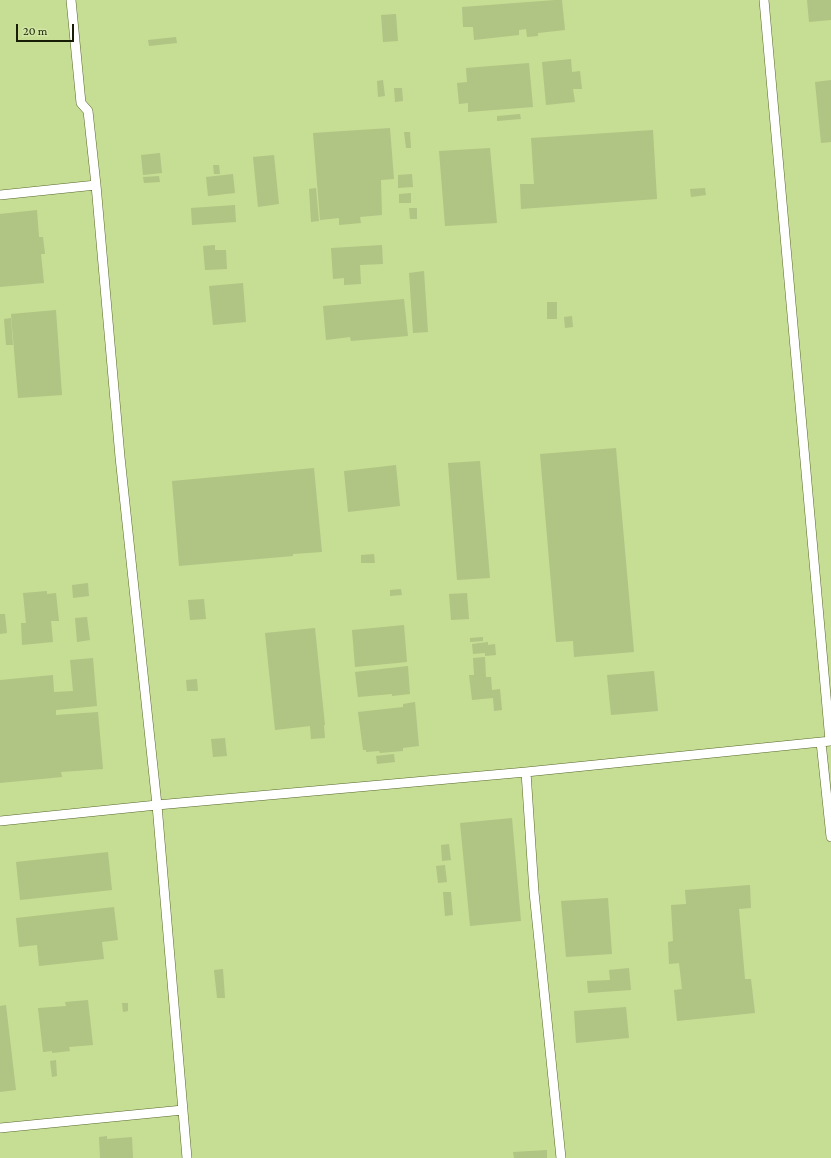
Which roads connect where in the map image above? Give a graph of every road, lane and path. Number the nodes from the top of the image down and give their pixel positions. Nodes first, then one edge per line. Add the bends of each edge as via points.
1 (71, 0) edge
2 (764, 0) edge
3 (96, 185) junction
4 (0, 195) edge
5 (827, 742) edge
6 (526, 772) junction
7 (157, 804) junction
8 (0, 821) edge
9 (831, 837) edge
10 (183, 1110) junction
11 (0, 1128) edge
12 (187, 1158) edge
13 (561, 1158) edge

1 - 3 lane via 80,103 88,111
2 - 5 lane
3 - 4 lane
3 - 7 lane via 121,464
5 - 6 lane
5 - 9 lane
6 - 7 lane
6 - 13 lane via 534,892
7 - 8 lane
7 - 10 lane
10 - 11 lane
10 - 12 lane

